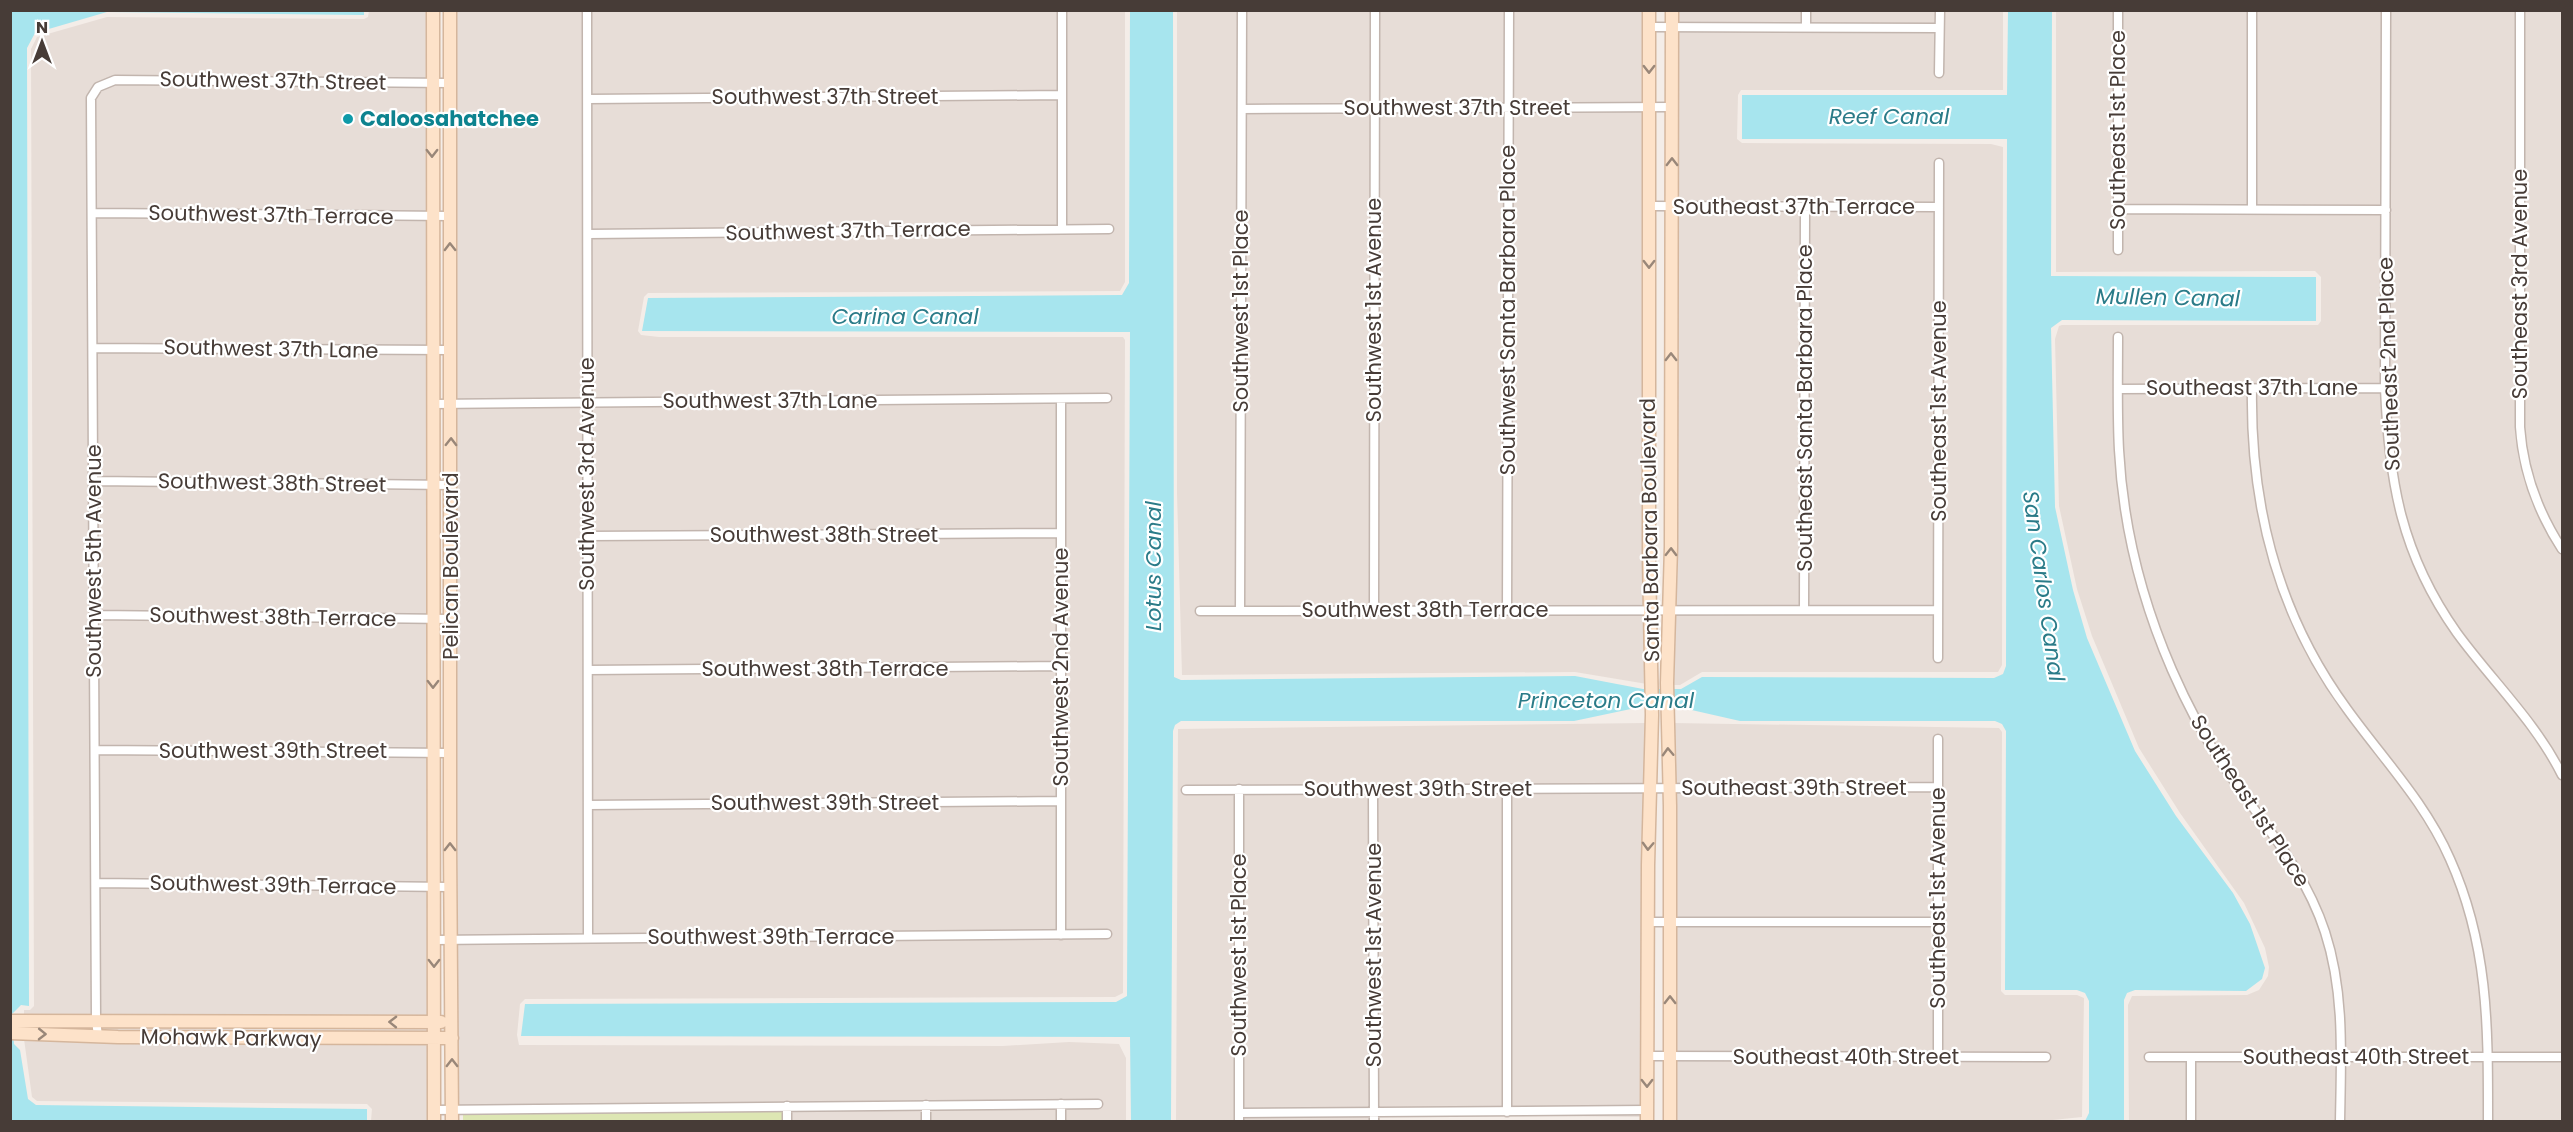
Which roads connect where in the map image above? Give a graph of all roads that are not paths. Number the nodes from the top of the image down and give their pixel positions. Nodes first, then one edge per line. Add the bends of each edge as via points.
1 (433, 10) edge
2 (450, 10) edge
3 (587, 10) edge
4 (1062, 10) edge
5 (1242, 10) edge
6 (1375, 10) edge
7 (1509, 10) edge
8 (1649, 10) edge
9 (1672, 10) edge
10 (1806, 10) edge
11 (1940, 10) edge
12 (2118, 10) edge
13 (2252, 10) edge
14 (2386, 10) edge
15 (2520, 10) edge
16 (1649, 27) junction
17 (1672, 27) junction
18 (1806, 27) junction
19 (1939, 28) junction
20 (1939, 73) dead end
21 (433, 83) junction
22 (450, 83) junction
23 (98, 87) joint
24 (1062, 95) junction
25 (588, 99) junction
26 (1509, 107) junction
27 (1649, 107) junction
28 (1672, 107) junction
29 (1375, 108) junction
30 (1242, 109) junction
31 (1939, 163) dead end
32 (1649, 206) junction
33 (1672, 207) junction
34 (1805, 207) junction
35 (1939, 207) junction
36 (2252, 208) junction
37 (2119, 209) junction
38 (2386, 210) junction
39 (92, 213) junction
40 (432, 216) junction
41 (450, 216) junction
42 (1062, 229) junction
43 (1109, 229) dead end
44 (588, 234) junction
45 (2118, 250) dead end
46 (2118, 337) dead end
47 (93, 348) junction
48 (450, 350) junction
49 (433, 351) junction
50 (2118, 388) junction
51 (2252, 388) junction
52 (2385, 388) junction
53 (1649, 395) junction
54 (1671, 395) junction
55 (1107, 398) dead end
56 (1061, 399) junction
57 (587, 402) junction
58 (452, 403) junction
59 (433, 404) junction
60 (94, 481) junction
61 (432, 484) junction
62 (450, 485) junction
63 (1061, 533) junction
64 (588, 536) junction
65 (2562, 549) edge
66 (1374, 610) junction
67 (1507, 610) junction
68 (1650, 610) junction
69 (1670, 610) junction
70 (1804, 610) junction
71 (1938, 610) junction
72 (1200, 611) dead end
73 (1240, 611) junction
74 (95, 615) junction
75 (433, 619) junction
76 (451, 619) junction
77 (1938, 658) dead end
78 (1061, 666) junction
79 (588, 670) junction
80 (1938, 739) dead end
81 (95, 750) junction
82 (433, 752) junction
83 (450, 753) junction
84 (2562, 775) edge
85 (1650, 788) junction
86 (1938, 788) junction
87 (1239, 789) junction
88 (1373, 789) junction
89 (1507, 789) junction
90 (1670, 789) junction
91 (1186, 790) dead end
92 (1061, 801) junction
93 (588, 805) junction
94 (96, 883) junction
95 (434, 886) junction
96 (450, 887) junction
97 (1647, 922) junction
98 (1670, 922) junction
99 (1938, 922) junction
100 (1107, 934) dead end
101 (1061, 935) junction
102 (588, 938) junction
103 (434, 940) junction
104 (451, 940) junction
105 (96, 1020) junction
106 (10, 1021) edge
107 (434, 1022) junction
108 (452, 1022) junction
109 (74, 1028) junction
110 (10, 1033) edge
111 (98, 1036) junction
112 (452, 1038) junction
113 (434, 1039) junction
114 (1647, 1056) junction
115 (1670, 1057) junction
116 (1938, 1057) junction
117 (2046, 1057) dead end
118 (2149, 1057) dead end
119 (2191, 1057) junction
120 (2341, 1057) junction
121 (2488, 1057) junction
122 (2562, 1057) edge
123 (1061, 1104) junction
124 (1098, 1104) dead end
125 (926, 1105) junction
126 (787, 1106) junction
127 (1507, 1112) junction
128 (434, 1116) edge
129 (452, 1116) edge
130 (1647, 1116) edge
131 (1239, 1117) edge
132 (1374, 1117) edge
133 (787, 1122) edge
134 (926, 1122) edge
135 (1061, 1122) edge
136 (1670, 1122) edge
137 (2191, 1122) edge
138 (2340, 1122) edge
139 (2488, 1122) edge

1 - 21 street, Pelican Boulevard
2 - 22 street, Pelican Boulevard
3 - 25 street, Southwest 3rd Avenue
4 - 24 street
5 - 30 street, Southwest 1st Place
6 - 29 street, Southwest 1st Avenue
7 - 26 street, Southwest Santa Barbara Place
8 - 16 street, Santa Barbara Boulevard
9 - 17 street, Santa Barbara Boulevard
10 - 18 street
11 - 19 street
12 - 37 street, Southeast 1st Place
13 - 36 street
14 - 38 street, Southeast 2nd Place
15 - 65 street, Southeast 3rd Avenue via 2520,427 2532,489
16 - 17 street
16 -> 27 street, Santa Barbara Boulevard
17 - 18 street
17 - 28 street, Santa Barbara Boulevard
18 - 19 street
19 - 20 street
21 - 22 street, Southwest 37th Street
21 - 23 street, Southwest 37th Street via 115,80
21 -> 40 street, Pelican Boulevard
22 - 41 street, Pelican Boulevard
23 - 39 street, Southwest 5th Avenue via 92,98
24 - 25 street, Southwest 37th Street
24 - 42 street
25 - 44 street, Southwest 3rd Avenue
26 - 27 street, Southwest 37th Street
26 - 29 street, Southwest 37th Street
26 - 67 street, Southwest Santa Barbara Place
27 - 28 street, Southwest 37th Street
27 - 32 street, Santa Barbara Boulevard
33 -> 28 street, Santa Barbara Boulevard
29 - 30 street, Southwest 37th Street
29 - 66 street, Southwest 1st Avenue
30 - 73 street, Southwest 1st Place
31 - 35 street, Southeast 1st Avenue
32 - 33 street, Southeast 37th Terrace
32 -> 53 street, Santa Barbara Boulevard
33 - 34 street, Southeast 37th Terrace
54 -> 33 street, Santa Barbara Boulevard
34 - 35 street, Southeast 37th Terrace
34 - 70 street, Southeast Santa Barbara Place
35 - 71 street, Southeast 1st Avenue
36 - 37 street
36 - 38 street
37 - 45 street, Southeast 1st Place
38 - 52 street, Southeast 2nd Place
39 - 40 street, Southwest 37th Terrace
39 - 47 street, Southwest 5th Avenue
40 - 41 street, Southwest 37th Terrace
40 - 49 street, Pelican Boulevard
48 -> 41 street, Pelican Boulevard
42 - 43 street, Southwest 37th Terrace
42 - 44 street, Southwest 37th Terrace
44 - 57 street, Southwest 3rd Avenue
46 - 50 street, Southeast 1st Place
47 - 49 street, Southwest 37th Lane
47 - 60 street, Southwest 5th Avenue
48 - 49 street, Southwest 37th Lane
48 - 58 street, Pelican Boulevard
49 - 59 street, Pelican Boulevard
50 - 51 street, Southeast 37th Lane
50 - 120 street, Southeast 1st Place via 2119,451 2126,512 2153,623 2202,732 2282,845 2318,913 2336,978
51 - 52 street, Southeast 37th Lane
51 - 121 street via 2257,485 2278,578 2325,676 2415,797 2450,859 2480,949
52 - 84 street, Southeast 2nd Place via 2396,499 2420,569 2458,635 2520,708
53 - 54 street
53 - 68 street, Santa Barbara Boulevard
69 -> 54 street, Santa Barbara Boulevard
55 - 56 street, Southwest 37th Lane
56 - 57 street, Southwest 37th Lane
56 - 63 street, Southwest 2nd Avenue
57 - 58 street, Southwest 37th Lane
57 - 64 street, Southwest 3rd Avenue
58 - 59 street, Southwest 37th Lane
62 -> 58 street, Pelican Boulevard
59 - 61 street, Pelican Boulevard
60 - 61 street, Southwest 38th Street
60 - 74 street, Southwest 5th Avenue
61 - 62 street, Southwest 38th Street
61 - 75 street, Pelican Boulevard
62 - 76 street, Pelican Boulevard
63 - 64 street, Southwest 38th Street
63 - 78 street, Southwest 2nd Avenue
64 - 79 street, Southwest 3rd Avenue
66 - 67 street, Southwest 38th Terrace
66 - 73 street, Southwest 38th Terrace
67 - 68 street, Southwest 38th Terrace
68 - 69 street, Southwest 38th Terrace
68 - 85 street, Santa Barbara Boulevard
69 - 70 street, Southwest 38th Terrace
90 -> 69 street, Santa Barbara Boulevard
70 - 71 street, Southwest 38th Terrace
71 - 77 street, Southeast 1st Avenue
72 - 73 street, Southwest 38th Terrace
74 - 75 street, Southwest 38th Terrace
74 - 81 street, Southwest 5th Avenue
75 - 76 street, Southwest 38th Terrace
75 -> 82 street, Pelican Boulevard
76 - 83 street, Pelican Boulevard
78 - 79 street, Southwest 38th Terrace
78 - 92 street, Southwest 2nd Avenue
79 - 93 street, Southwest 3rd Avenue
80 - 86 street, Southeast 1st Avenue
81 - 82 street, Southwest 39th Street
81 - 94 street, Southwest 5th Avenue
82 - 83 street, Southwest 39th Street
82 - 95 street, Pelican Boulevard
96 -> 83 street, Pelican Boulevard
85 - 89 street, Southwest 39th Street
85 - 90 street, Southeast 39th Street
85 -> 97 street, Santa Barbara Boulevard
86 - 90 street, Southeast 39th Street
86 - 99 street, Southeast 1st Avenue
87 - 88 street, Southwest 39th Street
87 - 91 street, Southwest 39th Street
87 - 131 street, Southwest 1st Place
88 - 89 street, Southwest 39th Street
88 - 132 street, Southwest 1st Avenue
89 - 127 street
90 - 98 street, Santa Barbara Boulevard
92 - 93 street, Southwest 39th Street
92 - 101 street, Southwest 2nd Avenue
93 - 102 street, Southwest 3rd Avenue
94 - 95 street, Southwest 39th Terrace
94 - 105 street, Southwest 5th Avenue
95 - 96 street, Southwest 39th Terrace
95 - 103 street, Pelican Boulevard
96 - 104 street, Pelican Boulevard
97 - 98 street
97 - 114 street, Santa Barbara Boulevard
98 - 99 street
115 -> 98 street, Santa Barbara Boulevard
99 - 116 street, Southeast 1st Avenue
100 - 101 street, Southwest 39th Terrace
101 - 102 street, Southwest 39th Terrace
102 - 104 street, Southwest 39th Terrace
103 - 104 street, Southwest 39th Terrace
103 -> 107 street, Pelican Boulevard
104 - 108 street, Pelican Boulevard
107 -> 105 street, Mohawk Parkway
105 - 109 street, Mohawk Parkway
105 - 111 street, Southwest 5th Avenue
106 - 109 street, Mohawk Parkway
107 - 108 street, Mohawk Parkway
107 - 113 street, Pelican Boulevard
108 - 112 street, Pelican Boulevard
110 -> 109 street, Mohawk Parkway
109 - 111 street, Mohawk Parkway
111 - 113 street, Mohawk Parkway
112 - 113 street, Mohawk Parkway
129 -> 112 street, Pelican Boulevard
113 - 128 street, Pelican Boulevard
114 - 115 street, Southeast 40th Street
114 -> 130 street, Santa Barbara Boulevard
115 - 116 street, Southeast 40th Street
115 - 136 street, Santa Barbara Boulevard
116 - 117 street, Southeast 40th Street
118 - 119 street, Southeast 40th Street
119 - 120 street, Southeast 40th Street
119 - 137 street
120 - 121 street, Southeast 40th Street
120 - 138 street, Southeast 1st Place
121 - 122 street, Southeast 40th Street
121 - 139 street
123 - 124 street
123 - 125 street
123 - 135 street
125 - 126 street
125 - 134 street
126 - 129 street
126 - 133 street
127 - 130 street
127 - 132 street
128 - 129 street
131 - 132 street

